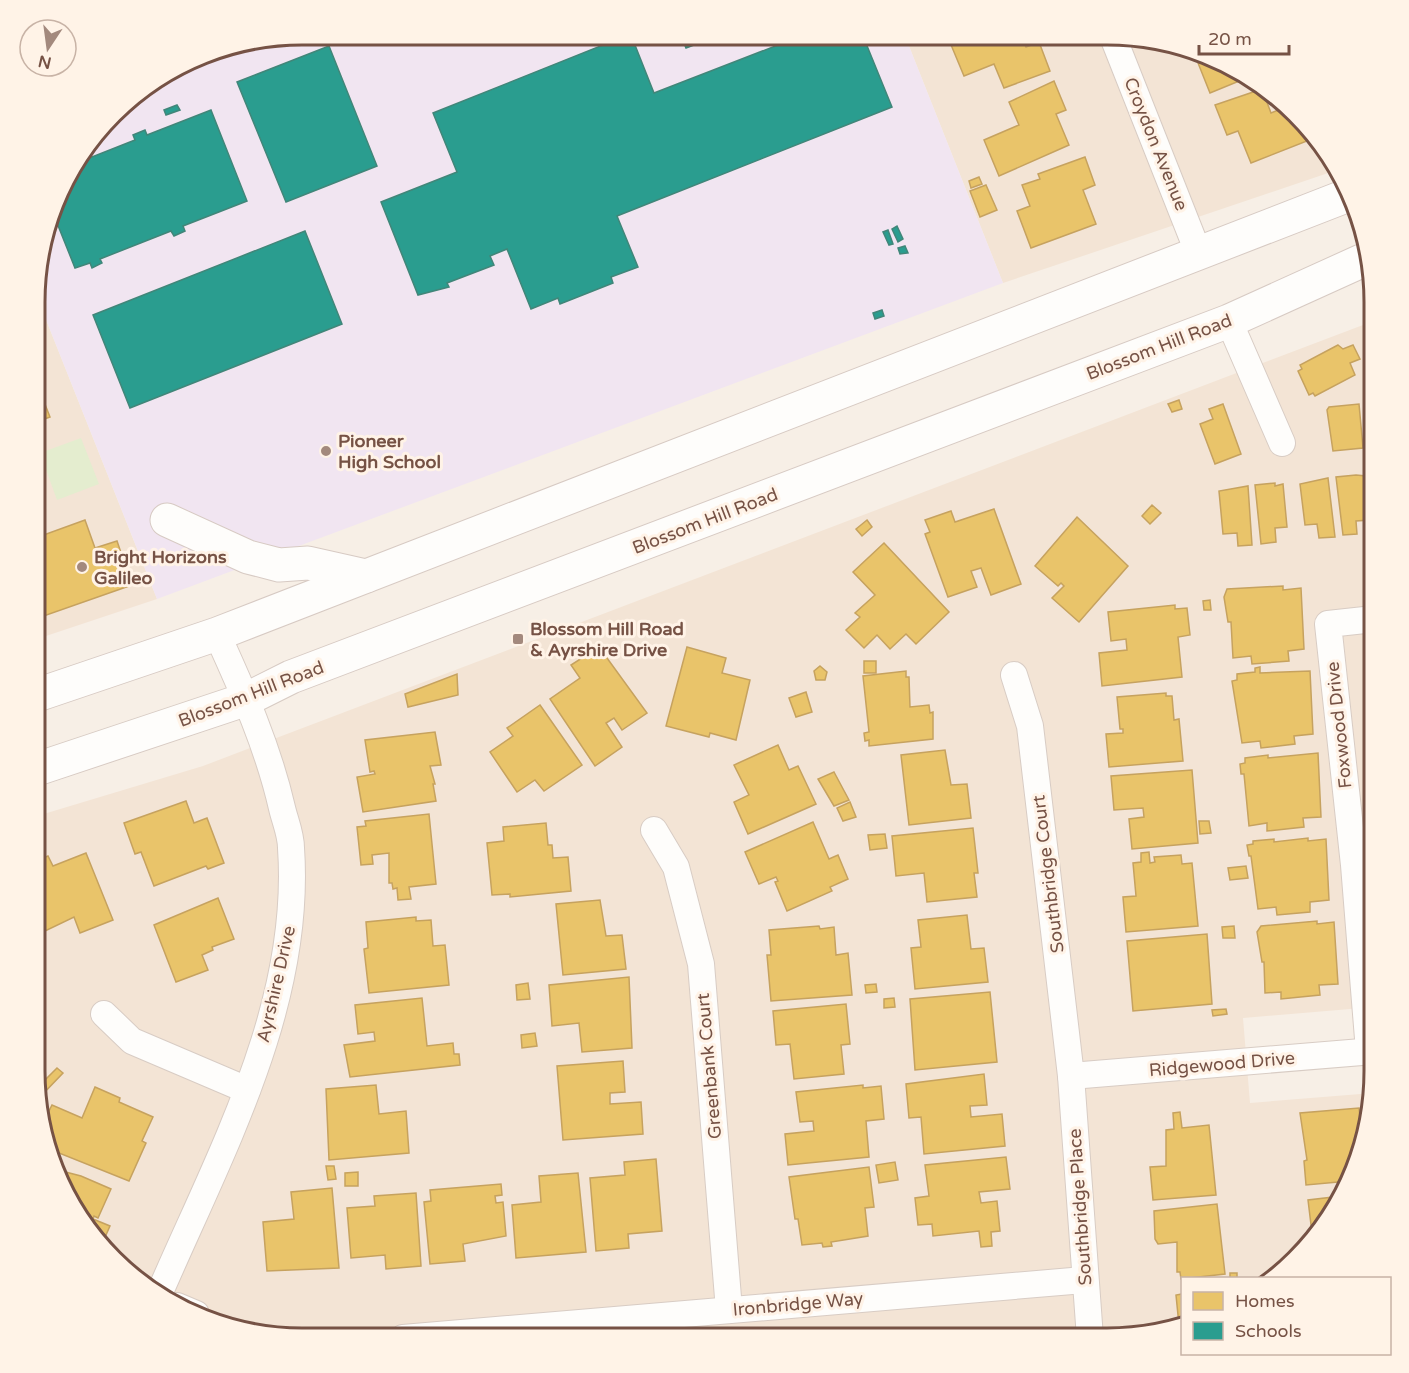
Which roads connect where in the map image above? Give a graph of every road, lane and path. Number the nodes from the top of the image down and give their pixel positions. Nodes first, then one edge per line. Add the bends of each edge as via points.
1 (1116, 46) edge
2 (1342, 197) edge
3 (1198, 252) junction
4 (1361, 261) edge
5 (1229, 321) junction
6 (1282, 443) dead end
7 (167, 520) dead end
8 (366, 576) junction
9 (1364, 620) edge
10 (217, 634) junction
11 (1014, 675) dead end
12 (45, 691) edge
13 (247, 699) junction
14 (45, 766) edge
15 (654, 830) dead end
16 (1364, 864) edge
17 (104, 1014) dead end
18 (1364, 1052) edge
19 (1071, 1076) junction
20 (247, 1090) junction
21 (1084, 1280) junction
22 (162, 1287) edge
23 (729, 1310) junction
24 (519, 1328) edge
25 (1089, 1328) edge

1 - 3 street, Croydon Avenue
2 - 3 main road
3 - 8 main road
4 - 5 main road, Blossom Hill Road
5 - 6 street
5 - 13 main road, Blossom Hill Road via 291,677
7 - 8 main road via 248,557 279,565 308,562
8 - 10 main road
9 - 16 street, Foxwood Drive via 1328,624
10 - 12 main road
10 - 13 street, Ayrshire Drive
11 - 19 street, Southbridge Court via 1030,726
13 - 14 main road, Blossom Hill Road
13 - 20 street, Ayrshire Drive via 272,765 291,846 291,933 271,1022
15 - 23 street, Greenbank Court via 676,867 701,964
17 - 20 street via 132,1041
18 - 19 street, Ridgewood Drive
19 - 21 street, Southbridge Place
20 - 22 street, Ayrshire Drive
21 - 23 street, Ironbridge Way
21 - 25 street, Southbridge Place
23 - 24 street, Ironbridge Way

